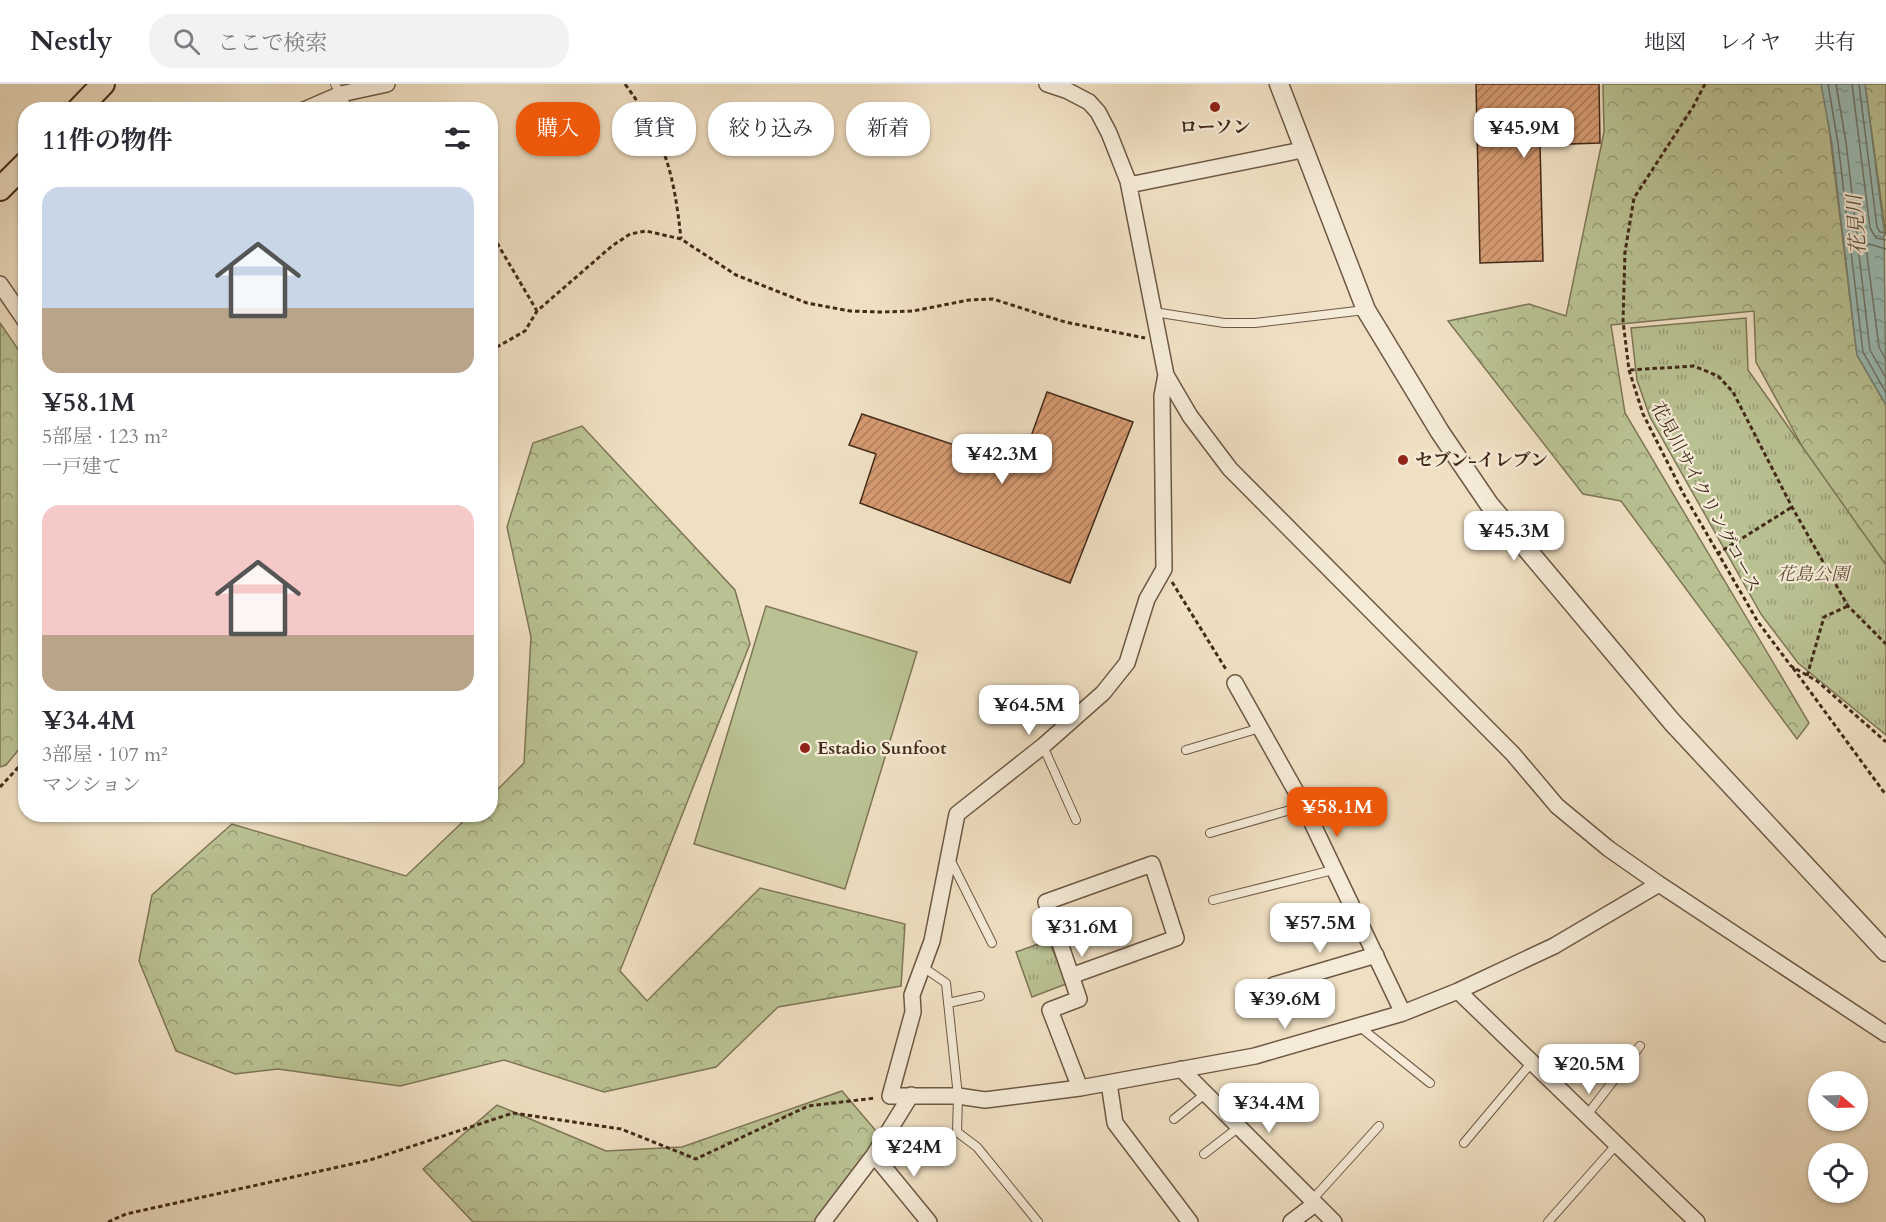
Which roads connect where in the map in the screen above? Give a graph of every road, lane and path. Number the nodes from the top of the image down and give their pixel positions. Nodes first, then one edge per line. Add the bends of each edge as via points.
1 (103, 84) edge
2 (387, 84) edge
3 (625, 84) edge
4 (1047, 84) edge
5 (1279, 84) edge
6 (1705, 84) edge
7 (338, 89) edge
8 (86, 102) edge
9 (317, 102) edge
10 (1302, 150) junction
11 (18, 171) edge
12 (1129, 185) junction
13 (0, 189) edge
14 (681, 239) junction
15 (498, 245) edge
16 (0, 284) edge
17 (18, 309) edge
18 (1366, 310) junction
19 (537, 311) junction
20 (1153, 312) junction
21 (1159, 341) junction
22 (498, 347) edge
23 (1629, 370) junction
24 (1166, 375) junction
25 (1792, 507) junction
26 (1717, 554) junction
27 (1164, 569) junction
28 (1848, 606) junction
29 (1886, 644) edge
30 (1791, 666) junction
31 (1807, 676) junction
32 (1235, 683) joint
33 (1260, 728) junction
34 (1886, 742) edge
35 (1043, 746) junction
36 (1186, 750) dead end
37 (18, 768) edge
38 (0, 787) edge
39 (1886, 795) edge
40 (1304, 806) junction
41 (1076, 820) dead end
42 (1210, 833) dead end
43 (949, 857) junction
44 (1333, 870) junction
45 (1659, 884) junction
46 (1213, 900) dead end
47 (992, 943) dead end
48 (1886, 952) edge
49 (1376, 955) junction
50 (923, 967) junction
51 (1071, 976) junction
52 (1274, 985) dead end
53 (1458, 992) junction
54 (980, 996) dead end
55 (948, 1003) junction
56 (1403, 1013) junction
57 (1359, 1026) junction
58 (1886, 1034) edge
59 (1641, 1046) dead end
60 (1532, 1062) junction
61 (1181, 1070) junction
62 (1108, 1083) junction
63 (1430, 1083) dead end
64 (1080, 1088) junction
65 (1205, 1094) junction
66 (911, 1095) junction
67 (890, 1096) junction
68 (958, 1096) junction
69 (1587, 1115) junction
70 (1174, 1119) dead end
71 (1379, 1126) dead end
72 (1239, 1127) junction
73 (1464, 1143) dead end
74 (1617, 1144) junction
75 (1204, 1154) dead end
76 (874, 1155) junction
77 (1313, 1202) junction
78 (108, 1222) edge
79 (823, 1222) edge
80 (929, 1222) edge
81 (1038, 1222) edge
82 (1190, 1222) edge
83 (1291, 1222) edge
84 (1334, 1222) edge
85 (1548, 1222) edge
86 (1697, 1222) edge

1 - 8 main road
2 - 7 street
3 - 14 path via 666,154 674,179
4 - 12 street via 1078,96 1098,112
5 - 10 street
6 - 23 path, 花見川サイクリングコース via 1634,198 1625,252 1623,321
7 - 9 street
10 - 12 street
10 - 18 street
11 - 13 main road
12 - 20 street
14 - 19 path via 646,231 630,234
14 - 21 path via 736,275 807,303 881,312 993,299 1065,322
15 - 19 path
16 - 17 street
18 - 20 lane via 1255,323 1194,320
18 - 48 street via 1489,504 1672,722
19 - 22 path via 525,332
20 - 21 street
21 - 24 street
23 - 25 path via 1694,366 1718,376 1733,392
23 - 26 path, 花見川サイクリングコース via 1643,414
24 - 27 street via 1162,396
24 - 45 street via 1190,416 1230,469 1513,754 1557,806
25 - 26 path
25 - 28 path
26 - 30 path, 花見川サイクリングコース via 1758,622
27 - 32 path
27 - 35 street via 1147,599 1127,663 1119,675
28 - 29 path
28 - 31 path via 1824,617
30 - 31 path, 花見川サイクリングコース
30 - 39 path
31 - 34 path, 花見川サイクリングコース
32 - 33 street
33 - 36 lane
33 - 40 street
35 - 41 lane
35 - 43 street via 957,813
37 - 38 path
40 - 42 lane
40 - 44 street
43 - 47 lane
43 - 50 street
44 - 46 lane
44 - 49 street
45 - 53 street via 1554,946
45 - 58 street
49 - 52 street
49 - 56 street
50 - 55 lane via 946,983
50 - 67 street via 912,995 913,1012
51 - 51 street via 1176,938 1152,864 1046,902
51 - 64 street via 1079,999 1050,1010
53 - 56 street
53 - 60 street
54 - 55 lane
55 - 68 lane
56 - 57 street
57 - 61 street via 1255,1056
57 - 63 lane
59 - 69 lane
60 - 69 street
60 - 73 lane
61 - 62 street
61 - 65 street
62 - 64 street
62 - 82 street via 1115,1123
64 - 68 street via 985,1100
65 - 70 lane
65 - 72 street
66 - 67 street
66 - 68 street
66 - 76 street
67 - 78 path via 808,1106 696,1159 621,1129 513,1113 370,1161 126,1214
68 - 81 lane via 957,1132 977,1147
69 - 74 street
71 - 77 lane
72 - 75 lane
72 - 77 street
74 - 85 lane
74 - 86 street
76 - 79 street
76 - 80 street
77 - 83 street
77 - 84 street

